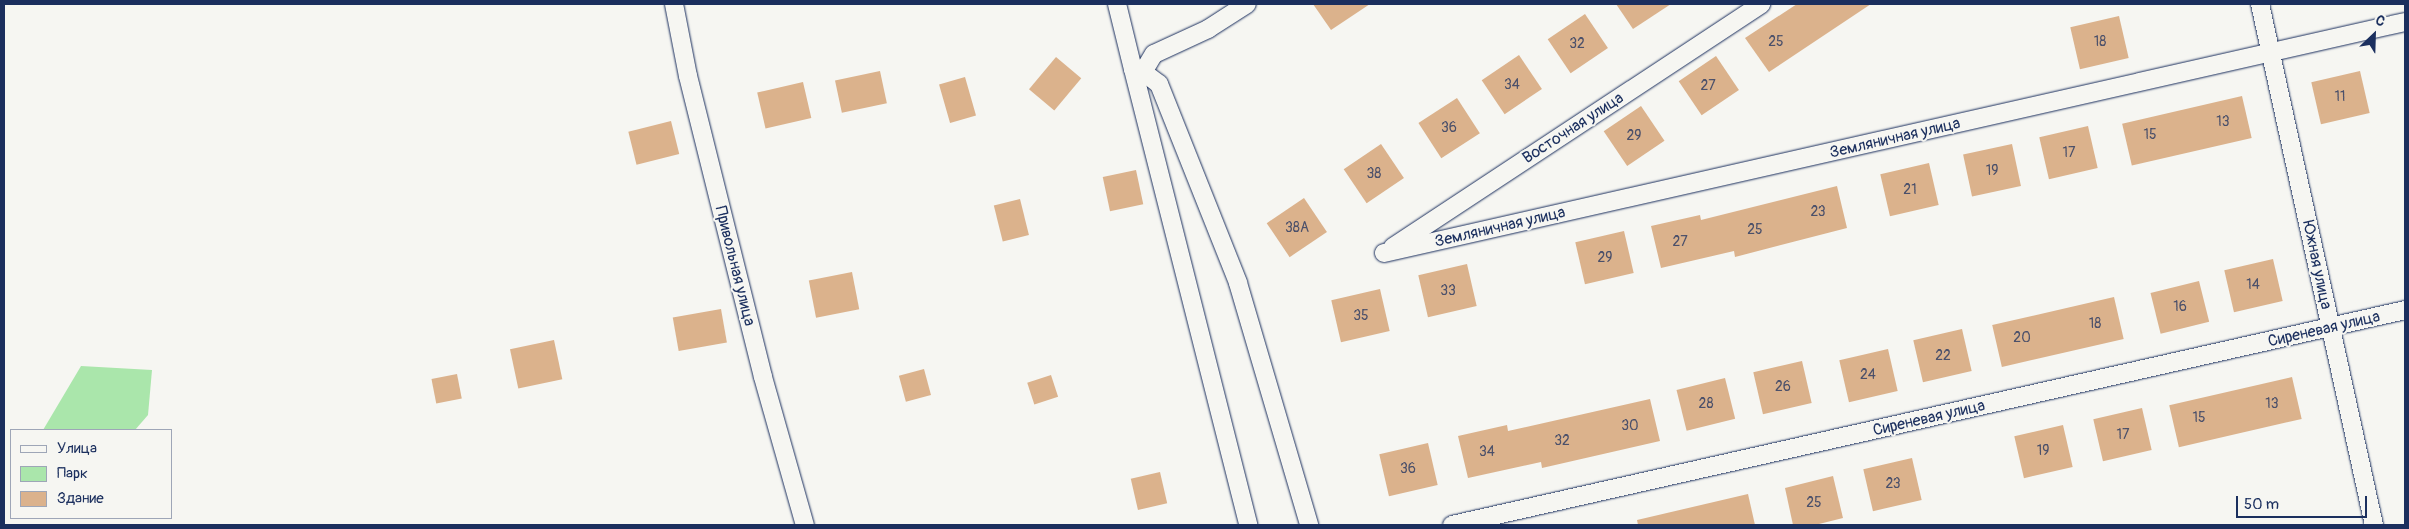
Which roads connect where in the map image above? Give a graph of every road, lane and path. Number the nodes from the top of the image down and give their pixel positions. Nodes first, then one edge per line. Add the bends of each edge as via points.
1 (674, 4) edge
2 (1117, 4) edge
3 (1247, 4) edge
4 (1761, 4) edge
5 (2260, 4) edge
6 (2405, 22) edge
7 (2271, 53) junction
8 (1138, 70) junction
9 (1384, 253) joint
10 (2405, 310) edge
11 (2331, 328) junction
12 (805, 525) edge
13 (1248, 525) edge
14 (1309, 525) edge
15 (1452, 525) edge
16 (2374, 525) edge

1 - 12 street, Привольная улица via 688,76 761,368
2 - 8 street
3 - 8 street via 1208,29 1154,54
4 - 9 street, Восточная улица
5 - 7 street, Южная улица
6 - 7 street, Земляничная улица
7 - 9 street, Земляничная улица
7 - 11 street, Южная улица
8 - 13 street
8 - 14 street via 1159,84 1238,283
10 - 11 street, Сиреневая улица
11 - 15 street, Сиреневая улица
11 - 16 street, Южная улица

